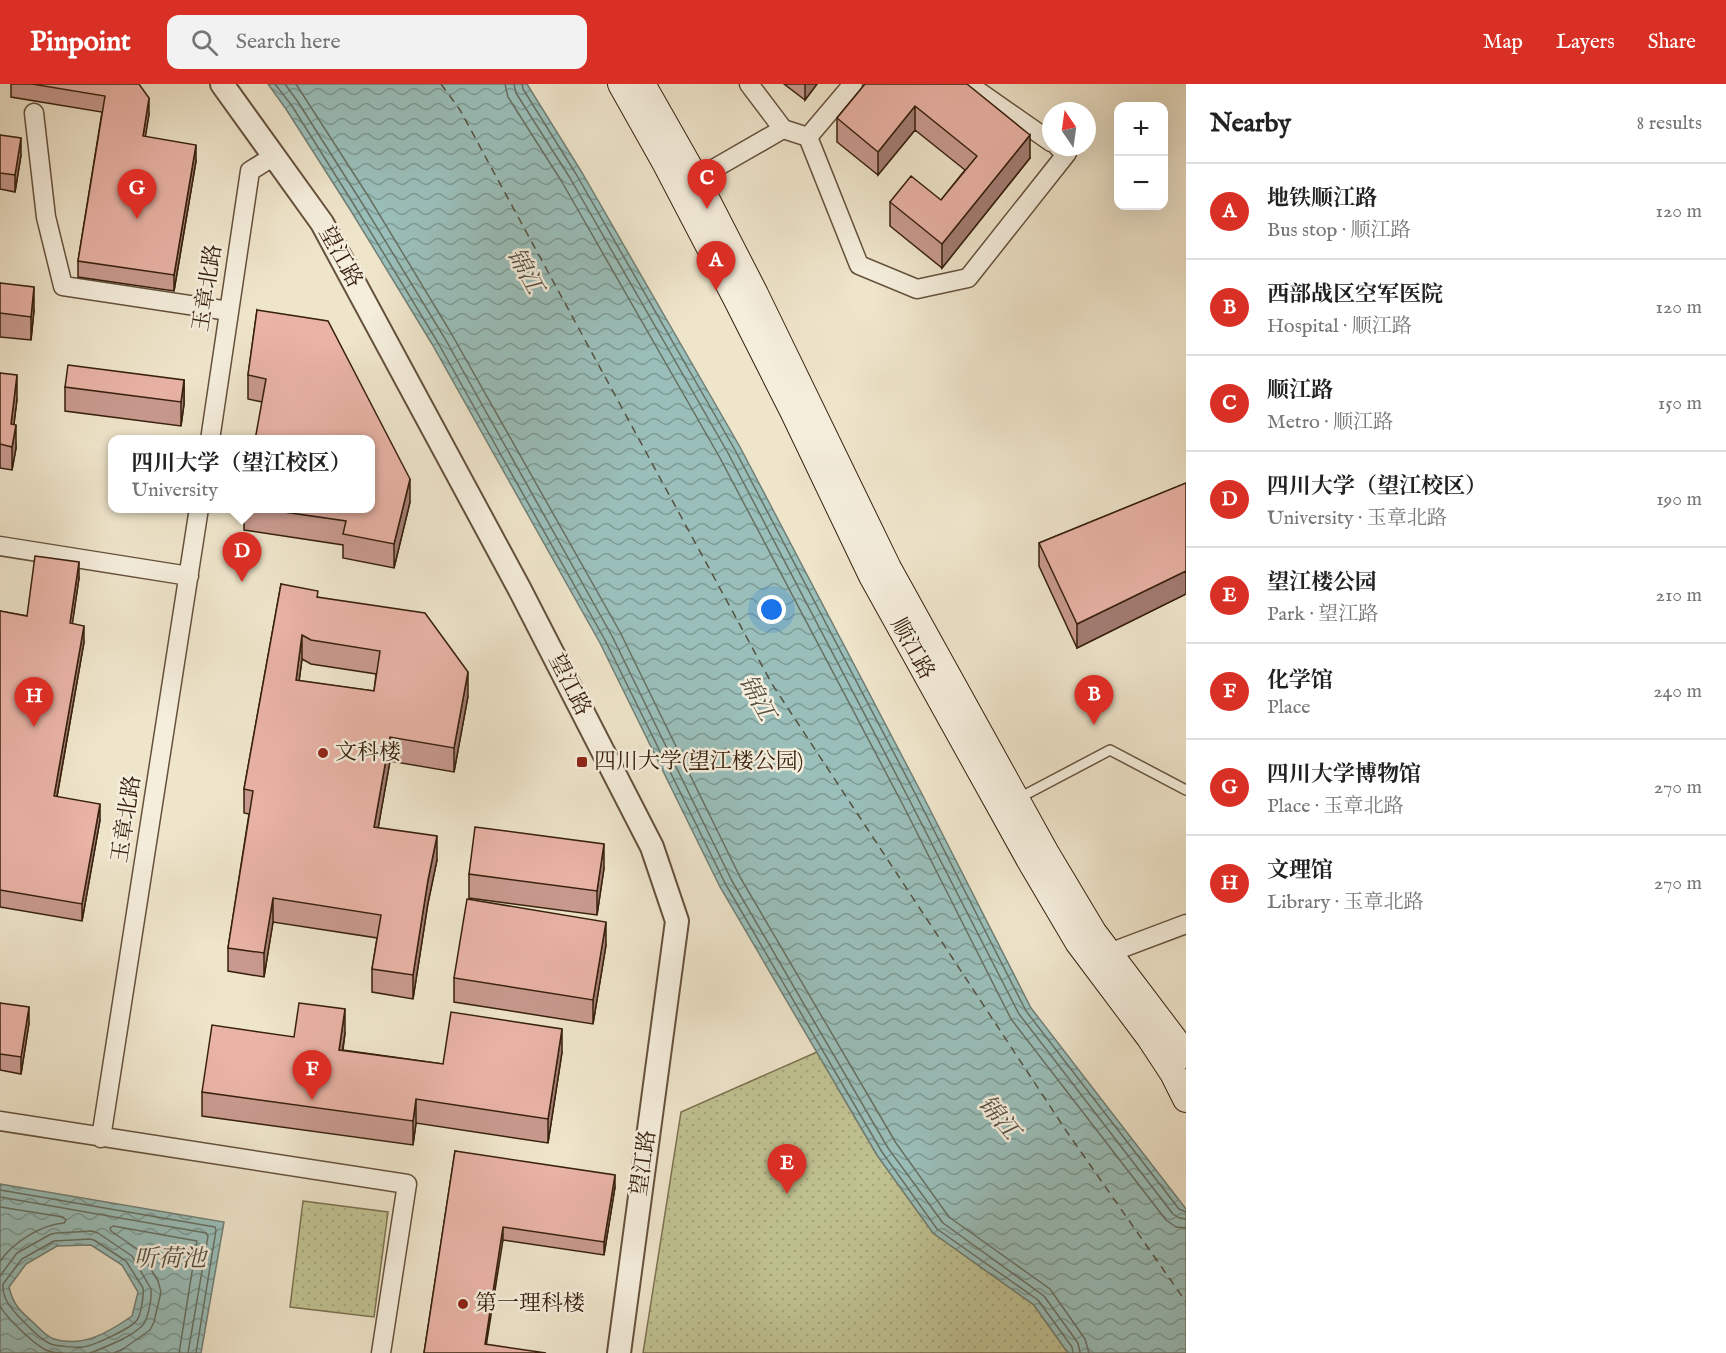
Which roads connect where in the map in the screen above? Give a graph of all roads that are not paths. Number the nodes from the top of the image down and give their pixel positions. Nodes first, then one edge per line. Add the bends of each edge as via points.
1 (222, 84) edge
2 (621, 84) edge
3 (642, 84) edge
4 (748, 84) edge
5 (853, 84) edge
6 (968, 84) edge
7 (34, 113) dead end
8 (783, 129) junction
9 (1042, 136) edge
10 (808, 137) junction
11 (274, 156) junction
12 (1065, 156) edge
13 (696, 179) junction
14 (229, 311) junction
15 (211, 435) edge
16 (198, 513) edge
17 (0, 546) edge
18 (189, 576) junction
19 (1186, 790) edge
20 (1017, 799) junction
21 (1186, 924) edge
22 (1109, 953) junction
23 (1186, 1055) edge
24 (1186, 1099) edge
25 (0, 1121) edge
26 (101, 1138) junction
27 (381, 1353) edge
28 (619, 1353) edge

1 - 11 street, 望江路
2 - 24 main road, 顺江路 via 736,298 872,576 1032,864 1078,942 1150,1038
3 - 13 main road, 顺江路
4 - 8 street
5 - 10 street
6 - 9 street
7 - 14 street via 46,217 63,286
8 - 10 street
8 - 13 street
10 - 12 street via 859,265 917,290 968,278
11 - 14 street, 玉章北路 via 250,171
11 - 28 street, 望江路 via 322,223 519,588 652,847 677,921
13 - 20 main road, 顺江路 via 888,568
14 - 15 street, 玉章北路
16 - 18 street, 玉章北路
17 - 18 street
18 - 26 street, 玉章北路
19 - 20 lane via 1110,750
20 - 22 main road, 顺江路
21 - 22 street
22 - 23 main road, 顺江路
25 - 26 street
26 - 27 street via 407,1184

